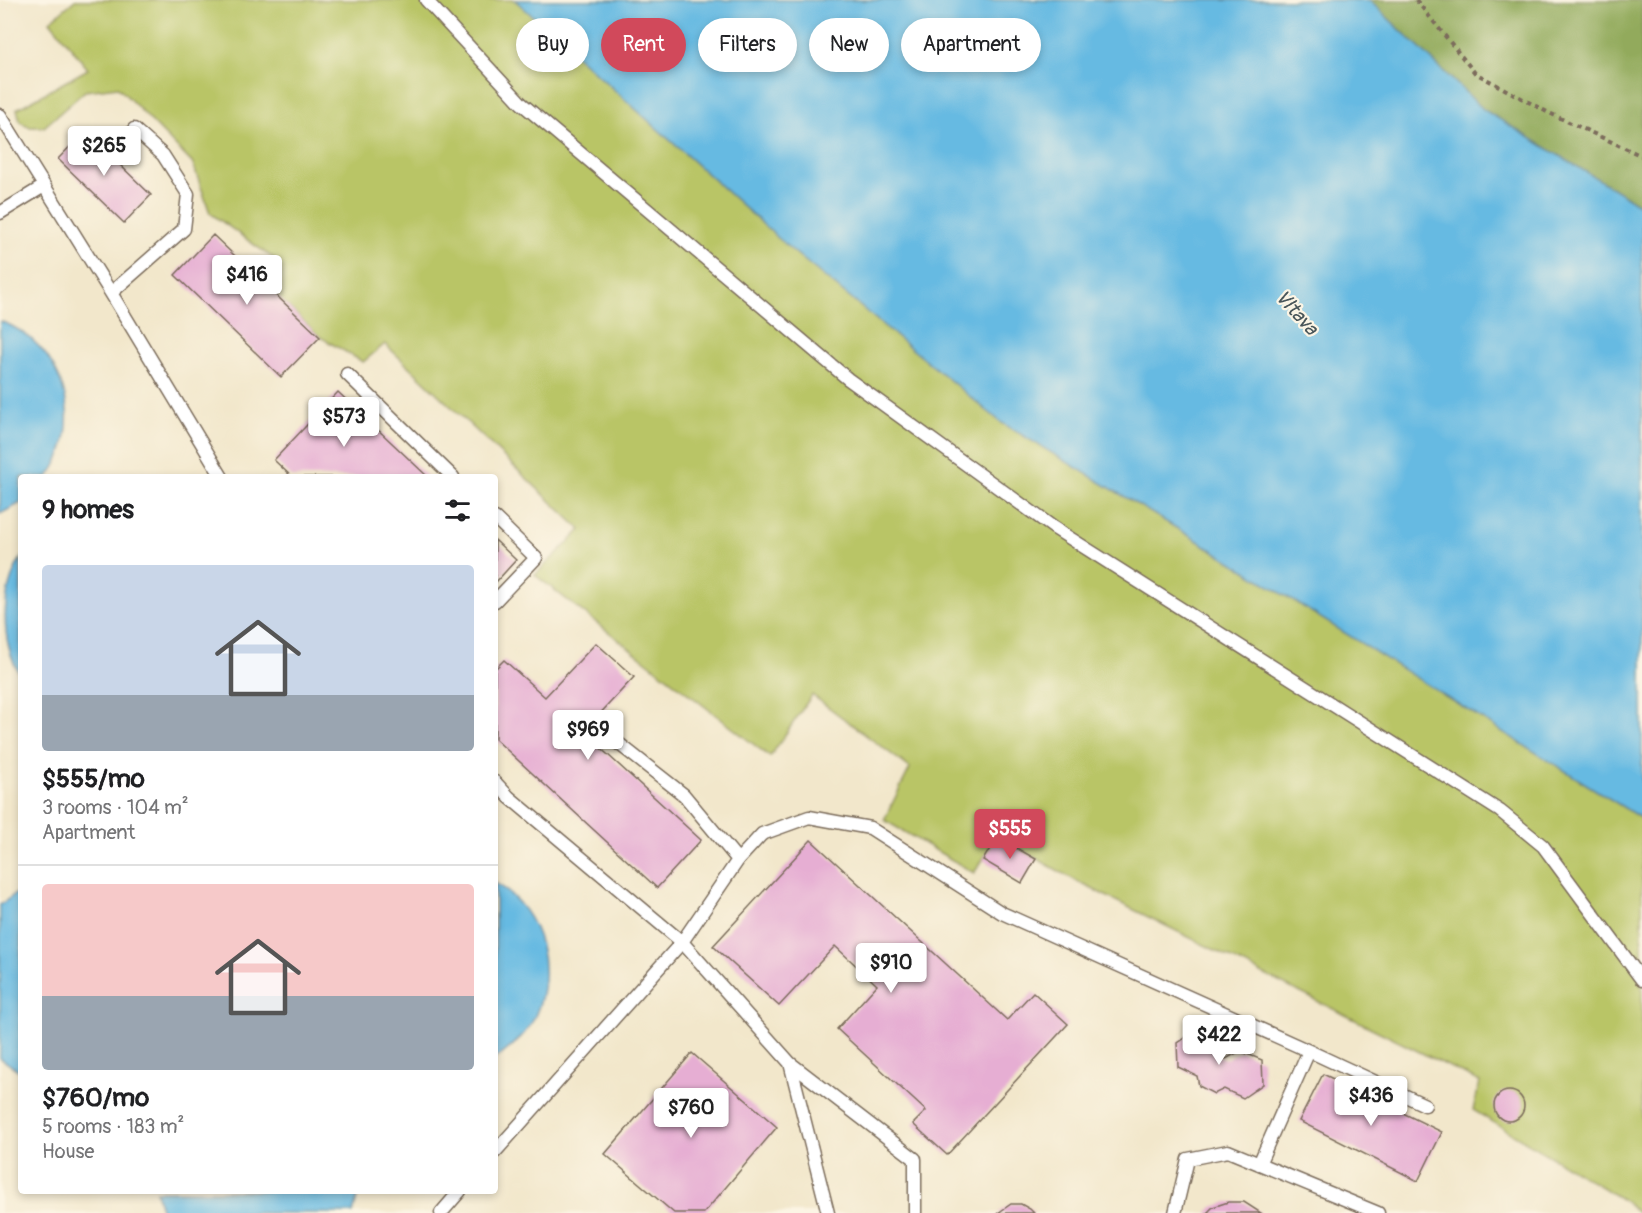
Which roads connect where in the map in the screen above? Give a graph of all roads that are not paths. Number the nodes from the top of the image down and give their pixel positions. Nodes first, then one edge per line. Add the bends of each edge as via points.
1 (426, 0) edge
2 (0, 115) edge
3 (134, 129) dead end
4 (6, 135) edge
5 (44, 186) junction
6 (0, 213) edge
7 (111, 293) junction
8 (347, 374) dead end
9 (220, 474) edge
10 (450, 474) edge
11 (498, 521) edge
12 (498, 598) edge
13 (604, 732) dead end
14 (498, 785) edge
15 (738, 860) junction
16 (682, 942) junction
17 (1642, 980) edge
18 (1309, 1051) junction
19 (790, 1063) junction
20 (1425, 1105) dead end
21 (498, 1149) edge
22 (1259, 1164) junction
23 (457, 1194) edge
24 (441, 1213) edge
25 (828, 1213) edge
26 (915, 1213) edge
27 (1175, 1213) edge
28 (1378, 1213) edge

1 - 17 lane via 521,103 848,379 1054,528 1500,811 1543,846
2 - 4 lane
3 - 7 lane via 163,155 188,194 184,229
4 - 5 lane
5 - 6 lane
5 - 7 lane
7 - 9 lane
8 - 10 lane
11 - 12 lane via 536,558
13 - 15 lane via 684,795
14 - 16 lane
15 - 16 lane
15 - 18 lane via 762,834 809,817 870,828 1002,913
16 - 19 lane
16 - 21 lane
18 - 20 lane
18 - 22 lane
19 - 25 lane
19 - 26 lane via 915,1159
22 - 27 lane via 1228,1152 1188,1159
22 - 28 lane
23 - 24 lane

